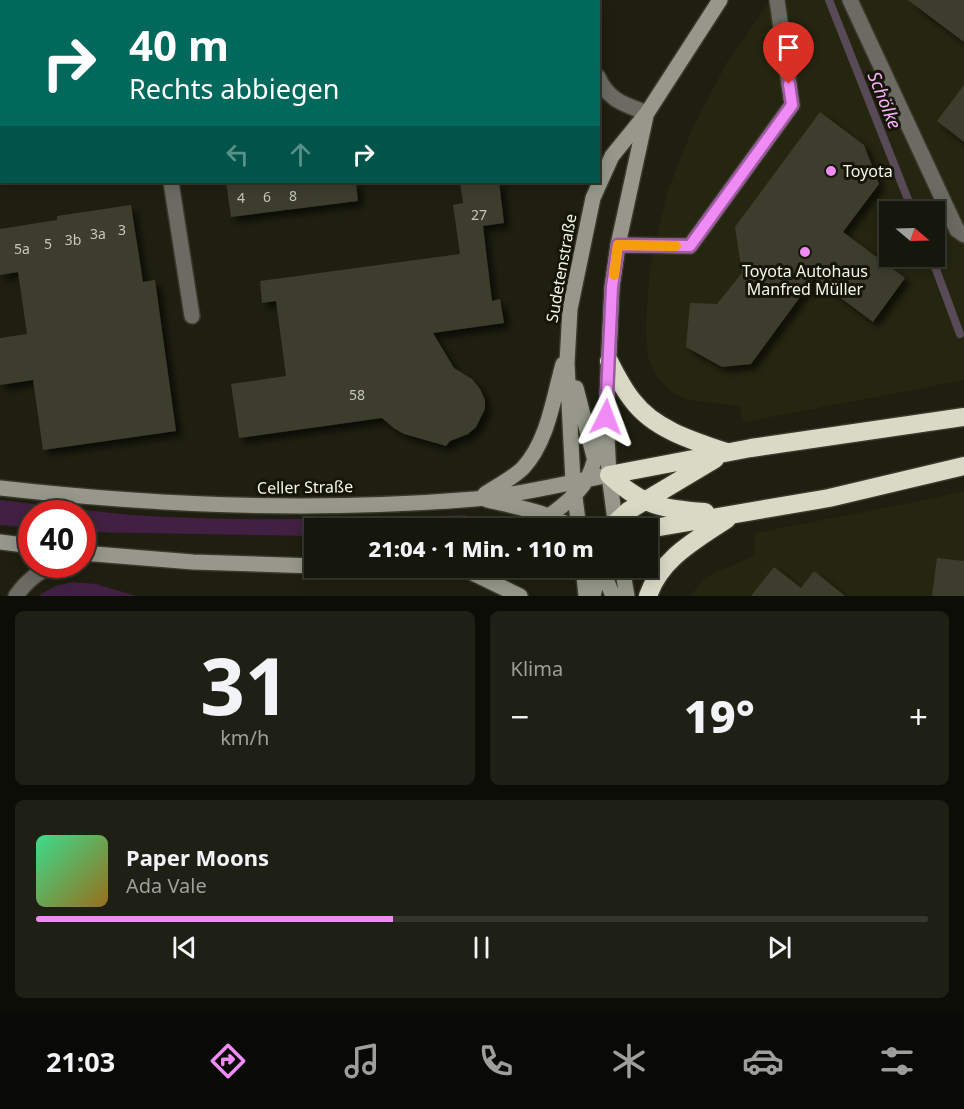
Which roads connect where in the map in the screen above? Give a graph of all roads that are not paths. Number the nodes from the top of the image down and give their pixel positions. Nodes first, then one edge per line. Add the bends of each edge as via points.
1 (720, 0) edge
2 (777, 0) edge
3 (850, 0) edge
4 (600, 81) edge
5 (647, 113) junction
6 (171, 183) edge
7 (600, 183) edge
8 (600, 183) edge
9 (962, 229) edge
10 (618, 245) junction
11 (192, 316) dead end
12 (567, 347) junction
13 (609, 361) junction
14 (606, 417) junction
15 (964, 417) edge
16 (727, 453) junction
17 (594, 458) junction
18 (964, 466) edge
19 (609, 475) junction
20 (578, 485) junction
21 (0, 488) edge
22 (478, 498) junction
23 (643, 502) junction
24 (734, 514) junction
25 (549, 516) junction
26 (546, 518) edge
27 (553, 518) edge
28 (579, 518) edge
29 (613, 518) edge
30 (621, 518) edge
31 (658, 527) edge
32 (0, 542) edge
33 (18, 544) edge
34 (96, 554) edge
35 (304, 566) edge
36 (32, 578) edge
37 (483, 578) edge
38 (584, 578) edge
39 (597, 578) edge
40 (605, 578) edge
41 (624, 578) edge
42 (16, 596) edge
43 (520, 596) edge
44 (586, 596) edge
45 (593, 596) edge
46 (613, 596) edge
47 (627, 596) edge
48 (648, 596) edge

1 - 5 street, Sudetenstraße
2 - 10 street via 792,105 690,246
3 - 9 street
4 - 5 street via 616,101
5 - 7 street, Sudetenstraße via 612,156
5 - 10 street, Sudetenstraße
6 - 11 street
8 - 12 street, Sudetenstraße via 593,198 570,309
10 - 13 street, Sudetenstraße
12 - 17 street
12 - 20 street, Sudetenstraße
12 - 22 street via 537,448 521,470
13 - 14 street, Sudetenstraße
13 - 16 highway via 644,413 671,430
14 - 17 street
14 - 19 street, Sudetenstraße
15 - 16 highway
16 - 19 highway
16 - 23 highway
17 - 19 street
17 - 20 street
18 - 24 highway via 829,498
19 - 20 street, Celler Straße
19 - 23 highway
19 - 29 street, Sudetenstraße
20 - 22 street, Celler Straße
20 - 25 street
20 - 28 street, Sudetenstraße
21 - 22 street, Celler Straße via 208,505 318,506
22 - 25 street
23 - 24 highway via 665,508
23 - 30 highway
24 - 31 highway
24 - 48 highway via 667,562
25 - 26 street
25 - 27 street
32 - 33 street
34 - 35 street
36 - 42 street
37 - 43 street
38 - 44 street
39 - 45 street
40 - 46 street
41 - 47 street

